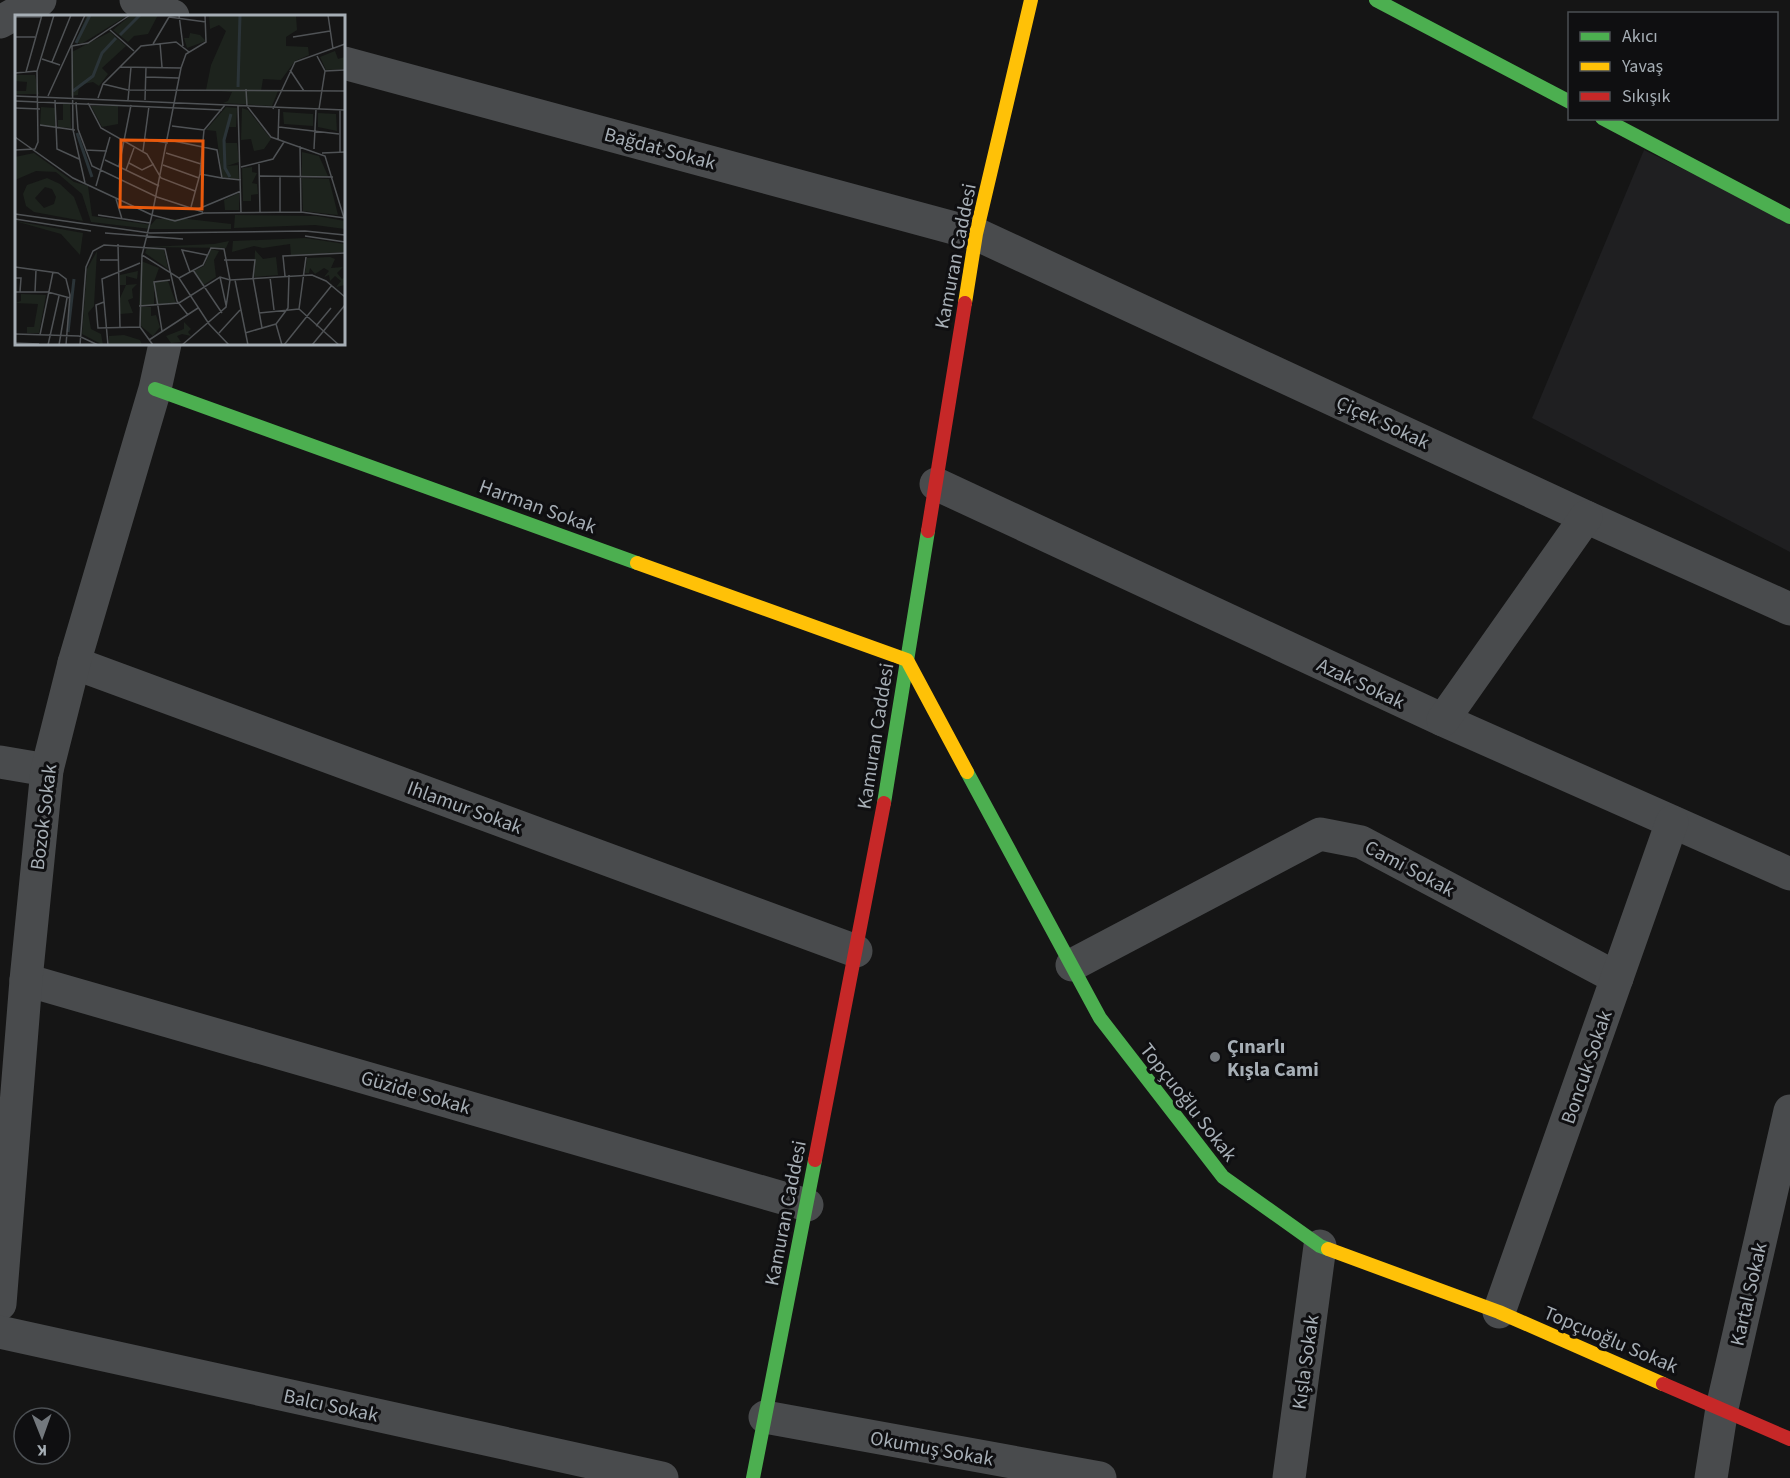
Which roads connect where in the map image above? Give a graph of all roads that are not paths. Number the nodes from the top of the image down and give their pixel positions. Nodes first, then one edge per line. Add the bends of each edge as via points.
1 (40, 0) edge
2 (136, 0) edge
3 (1031, 0) edge
4 (1376, 0) edge
5 (171, 15) edge
6 (0, 22) edge
7 (345, 63) edge
8 (1568, 101) edge
9 (1606, 120) edge
10 (1790, 217) edge
11 (976, 234) junction
12 (165, 345) edge
13 (155, 389) junction
14 (936, 484) junction
15 (1586, 517) junction
16 (1790, 609) edge
17 (907, 660) junction
18 (74, 663) junction
19 (1443, 720) junction
20 (0, 762) edge
21 (47, 770) junction
22 (1672, 822) junction
23 (1790, 874) edge
24 (856, 951) junction
25 (1072, 965) junction
26 (1617, 978) junction
27 (26, 980) junction
28 (1790, 1111) edge
29 (807, 1205) junction
30 (1320, 1245) junction
31 (0, 1304) edge
32 (1499, 1312) junction
33 (0, 1332) edge
34 (1722, 1408) junction
35 (765, 1418) junction
36 (1790, 1438) edge
37 (662, 1478) edge
38 (753, 1478) edge
39 (1100, 1478) edge
40 (1289, 1478) edge
41 (1711, 1478) edge

1 - 6 street
2 - 5 street
3 - 11 street, Kamuran Caddesi
4 - 8 street
7 - 11 street, Bağdat Sokak
9 - 10 street
11 - 14 street, Kamuran Caddesi
11 - 15 street, Çiçek Sokak
12 - 13 street, Bozok Sokak
13 - 17 street, Harman Sokak
13 - 18 street, Bozok Sokak
14 - 17 street, Kamuran Caddesi
14 - 19 street, Azak Sokak
15 - 16 street, Çiçek Sokak
15 - 19 street
17 - 24 street, Kamuran Caddesi
17 - 25 street, Topçuoğlu Sokak
18 - 21 street, Bozok Sokak
18 - 24 street, Ihlamur Sokak
19 - 22 street, Azak Sokak
20 - 21 street
21 - 27 street, Bozok Sokak
22 - 23 street, Azak Sokak
22 - 26 street, Boncuk Sokak
24 - 29 street, Kamuran Caddesi
25 - 26 street, Cami Sokak via 1320,834 1361,842
25 - 30 street, Topçuoğlu Sokak via 1100,1018 1223,1177
26 - 32 street, Boncuk Sokak
27 - 29 street, Güzide Sokak
27 - 31 street, Bozok Sokak
28 - 34 street, Kartal Sokak
29 - 35 street, Kamuran Caddesi
30 - 32 street, Topçuoğlu Sokak
30 - 40 street, Kışla Sokak
32 - 34 street, Topçuoğlu Sokak
33 - 37 street, Balcı Sokak
34 - 36 street, Topçuoğlu Sokak
34 - 41 street, Kartal Sokak
35 - 38 street, Kamuran Caddesi
35 - 39 street, Okumuş Sokak

